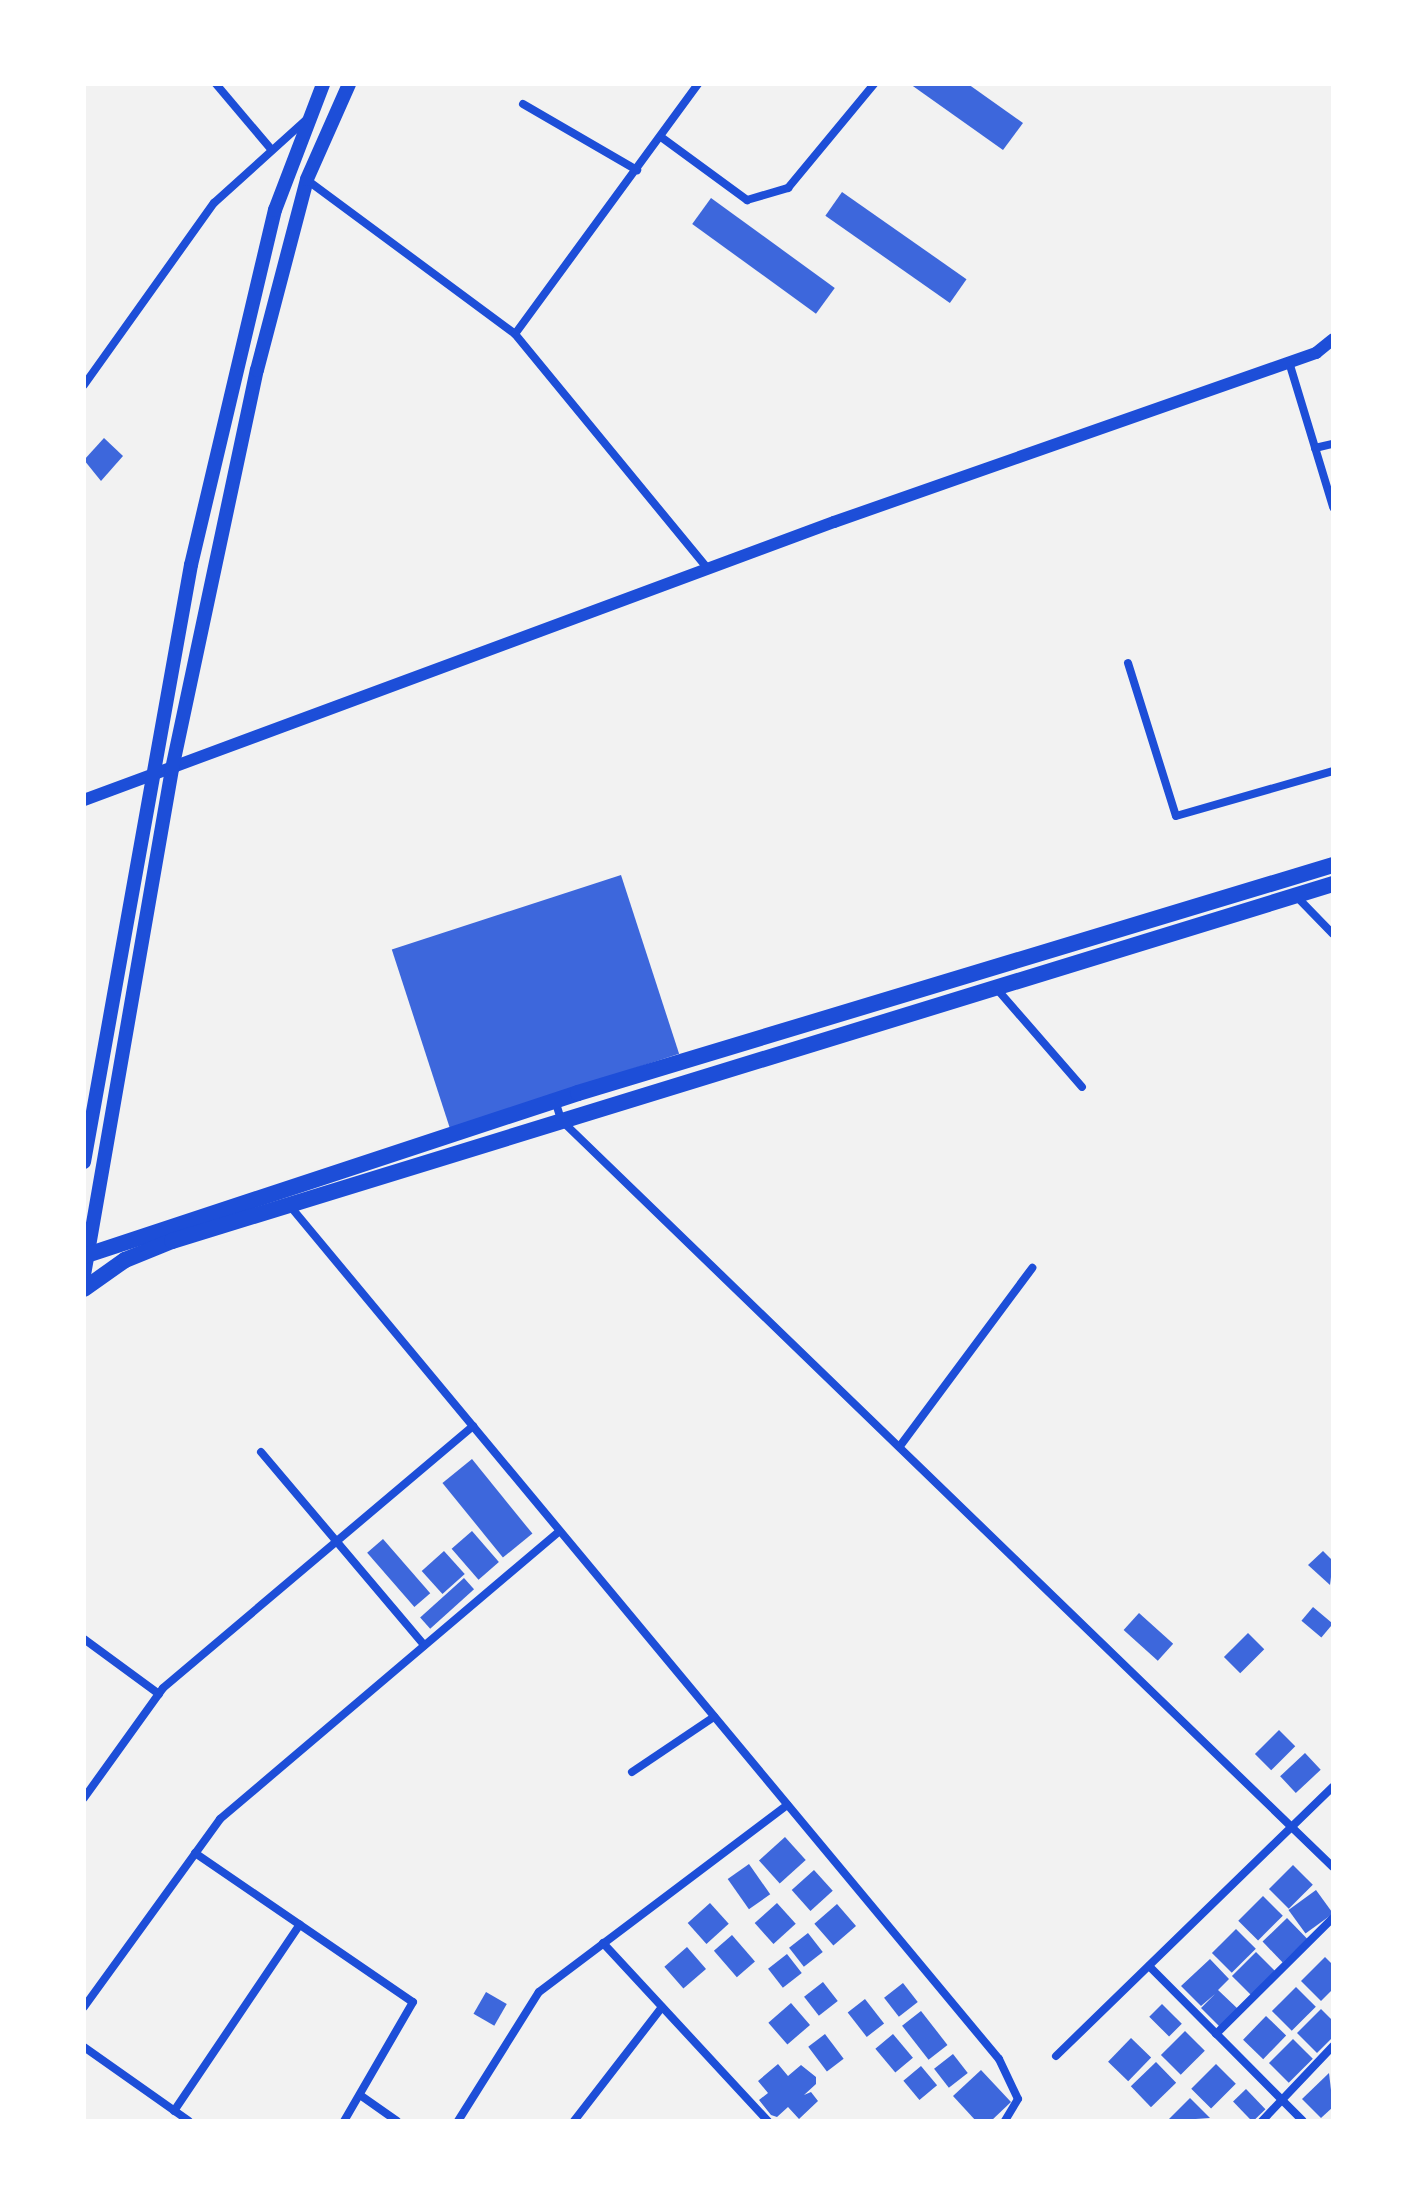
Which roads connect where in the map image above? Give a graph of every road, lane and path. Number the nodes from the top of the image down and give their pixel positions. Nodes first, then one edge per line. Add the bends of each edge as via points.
1 (216, 84) edge
2 (323, 84) edge
3 (349, 84) edge
4 (698, 84) edge
5 (874, 84) edge
6 (523, 104) dead end
7 (308, 118) junction
8 (661, 137) junction
9 (271, 149) junction
10 (637, 170) junction
11 (307, 179) junction
12 (515, 334) junction
13 (1333, 339) edge
14 (1289, 362) junction
15 (84, 385) edge
16 (1333, 444) edge
17 (1315, 448) junction
18 (1333, 507) edge
19 (708, 569) junction
20 (1128, 663) dead end
21 (172, 769) junction
22 (1333, 771) edge
23 (152, 777) junction
24 (84, 800) edge
25 (1333, 865) edge
26 (1333, 884) edge
27 (1295, 896) junction
28 (1333, 934) edge
29 (995, 988) junction
30 (1082, 1087) dead end
31 (555, 1100) junction
32 (561, 1120) junction
33 (84, 1162) edge
34 (277, 1189) junction
35 (291, 1207) junction
36 (86, 1256) edge
37 (1032, 1268) dead end
38 (84, 1275) edge
39 (84, 1289) edge
40 (473, 1426) junction
41 (900, 1446) junction
42 (261, 1452) dead end
43 (559, 1531) junction
44 (337, 1540) junction
45 (84, 1639) edge
46 (424, 1645) junction
47 (159, 1694) junction
48 (714, 1717) junction
49 (632, 1772) dead end
50 (1333, 1787) edge
51 (84, 1798) edge
52 (787, 1805) junction
53 (1292, 1829) junction
54 (195, 1853) junction
55 (1333, 1867) edge
56 (1333, 1918) edge
57 (300, 1924) junction
58 (603, 1943) junction
59 (1149, 1966) junction
60 (84, 2007) edge
61 (662, 2007) junction
62 (1216, 2034) junction
63 (1333, 2046) edge
64 (84, 2047) edge
65 (1056, 2056) dead end
66 (360, 2095) junction
67 (1282, 2100) junction
68 (174, 2111) junction
69 (189, 2121) edge
70 (344, 2121) edge
71 (397, 2121) edge
72 (458, 2121) edge
73 (574, 2121) edge
74 (768, 2121) edge
75 (1005, 2121) edge
76 (1262, 2121) edge
77 (1303, 2121) edge

1 - 9 street
2 - 7 main road
3 - 11 main road
4 - 8 street
5 - 8 street via 788,188 747,200
6 - 10 street
7 - 9 street
7 - 23 main road via 275,210 195,550
8 - 10 street
9 - 15 street via 214,203
10 - 12 street
11 - 12 street
11 - 21 main road via 257,370
12 - 19 street
13 - 14 street via 1316,353
14 - 17 street
14 - 19 street
16 - 17 street
17 - 18 street
19 - 21 street
20 - 22 street via 1176,816
21 - 23 street
21 - 36 main road
23 - 24 street
23 - 33 main road
25 - 31 main road
26 - 27 main road
27 - 28 street
27 - 29 main road
29 - 30 street
29 - 32 main road
31 - 32 street
31 - 34 main road
32 - 35 main road
32 - 41 street
34 - 35 street
34 - 36 main road
35 - 39 main road via 125,1260
35 - 40 street
36 - 38 main road
37 - 41 street
40 - 43 street
40 - 44 street
41 - 53 street
42 - 44 street
43 - 46 street
43 - 48 street
44 - 46 street
44 - 47 street
45 - 47 street
46 - 54 street via 220,1819
47 - 51 street
48 - 49 street
48 - 52 street
50 - 53 street
52 - 58 street
52 - 75 street via 999,2059 1018,2099
53 - 55 street
53 - 59 street
54 - 57 street
54 - 60 street
56 - 62 street
57 - 66 street via 413,2002
57 - 68 street
58 - 61 street
58 - 72 street via 539,1992
59 - 62 street
59 - 65 street
61 - 73 street
61 - 74 street
62 - 67 street
63 - 67 street
64 - 68 street
66 - 70 street
66 - 71 street
67 - 76 street
67 - 77 street
68 - 69 street

